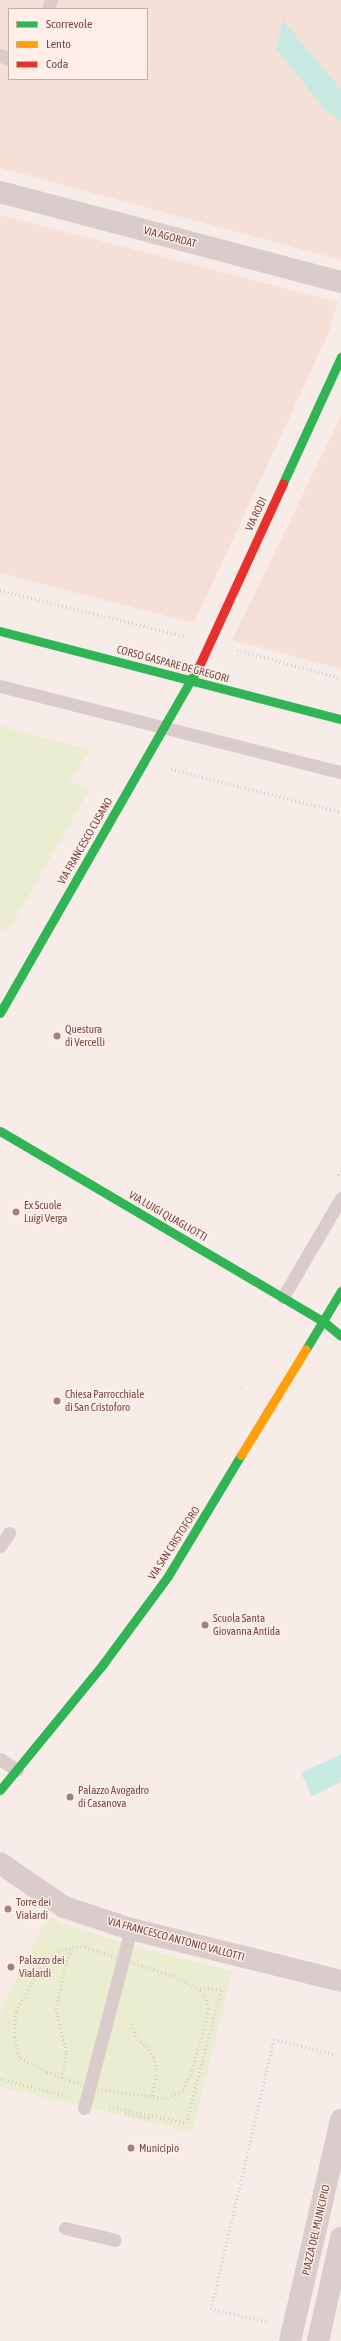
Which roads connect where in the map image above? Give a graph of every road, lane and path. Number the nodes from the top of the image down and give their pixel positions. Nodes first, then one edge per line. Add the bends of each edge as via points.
1 (0, 192) edge
2 (341, 282) edge
3 (341, 357) edge
4 (0, 590) edge
5 (0, 631) edge
6 (210, 643) junction
7 (341, 678) edge
8 (190, 681) junction
9 (0, 686) edge
10 (341, 719) edge
11 (165, 727) junction
12 (169, 769) dead end
13 (341, 772) edge
14 (341, 812) edge
15 (0, 1013) edge
16 (0, 1131) edge
17 (341, 1198) edge
18 (341, 1291) edge
19 (283, 1297) junction
20 (324, 1321) junction
21 (341, 1336) edge
22 (241, 1388) dead end
23 (245, 1390) dead end
24 (9, 1533) dead end
25 (0, 1546) edge
26 (0, 1759) edge
27 (17, 1770) junction
28 (0, 1790) edge
29 (0, 1863) edge
30 (131, 1929) junction
31 (72, 1947) dead end
32 (141, 1964) dead end
33 (139, 1972) dead end
34 (341, 1981) edge
35 (197, 1988) dead end
36 (132, 2022) dead end
37 (334, 2054) dead end
38 (62, 2078) dead end
39 (0, 2079) edge
40 (152, 2098) dead end
41 (85, 2104) junction
42 (125, 2113) dead end
43 (150, 2115) junction
44 (341, 2120) edge
45 (65, 2228) dead end
46 (341, 2238) edge
47 (115, 2240) dead end
48 (267, 2322) dead end
49 (290, 2341) edge
50 (318, 2341) edge

1 - 2 street, VIA AGORDAT
3 - 6 street, VIA RODI
4 - 6 path
5 - 8 street, CORSO GASPARE DE GREGORI
6 - 7 path
6 - 8 street, VIA RODI
8 - 10 street, CORSO GASPARE DE GREGORI
8 - 11 street, VIA FRANCESCO CUSANO
9 - 11 lane
11 - 13 lane
11 - 15 street, VIA FRANCESCO CUSANO
12 - 14 path
16 - 19 street, VIA LUIGI QUAGLIOTTI
17 - 19 lane
18 - 20 street, VIA SAN CRISTOFORO
19 - 20 street, VIA LUIGI QUAGLIOTTI
20 - 21 street, VIA LUIGI QUAGLIOTTI
20 - 27 street, VIA SAN CRISTOFORO via 168,1576 103,1664
22 - 23 path
24 - 25 lane
26 - 27 lane
27 - 28 street, VIA SAN CRISTOFORO
29 - 30 street, VIA FRANCESCO ANTONIO VALLOTTI via 64,1907
30 - 34 street, VIA FRANCESCO ANTONIO VALLOTTI
30 - 41 lane
31 - 38 path via 65,1965 56,2009 66,2052
32 - 33 path
35 - 43 path via 221,1990 186,2123
36 - 40 path via 131,2028 137,2039 147,2046 154,2057 157,2072
37 - 48 path via 274,2039 211,2309
39 - 41 path
41 - 43 path
42 - 43 path via 149,2118
44 - 49 street, PIAZZA DEL MUNICIPIO
45 - 47 lane
46 - 50 street

